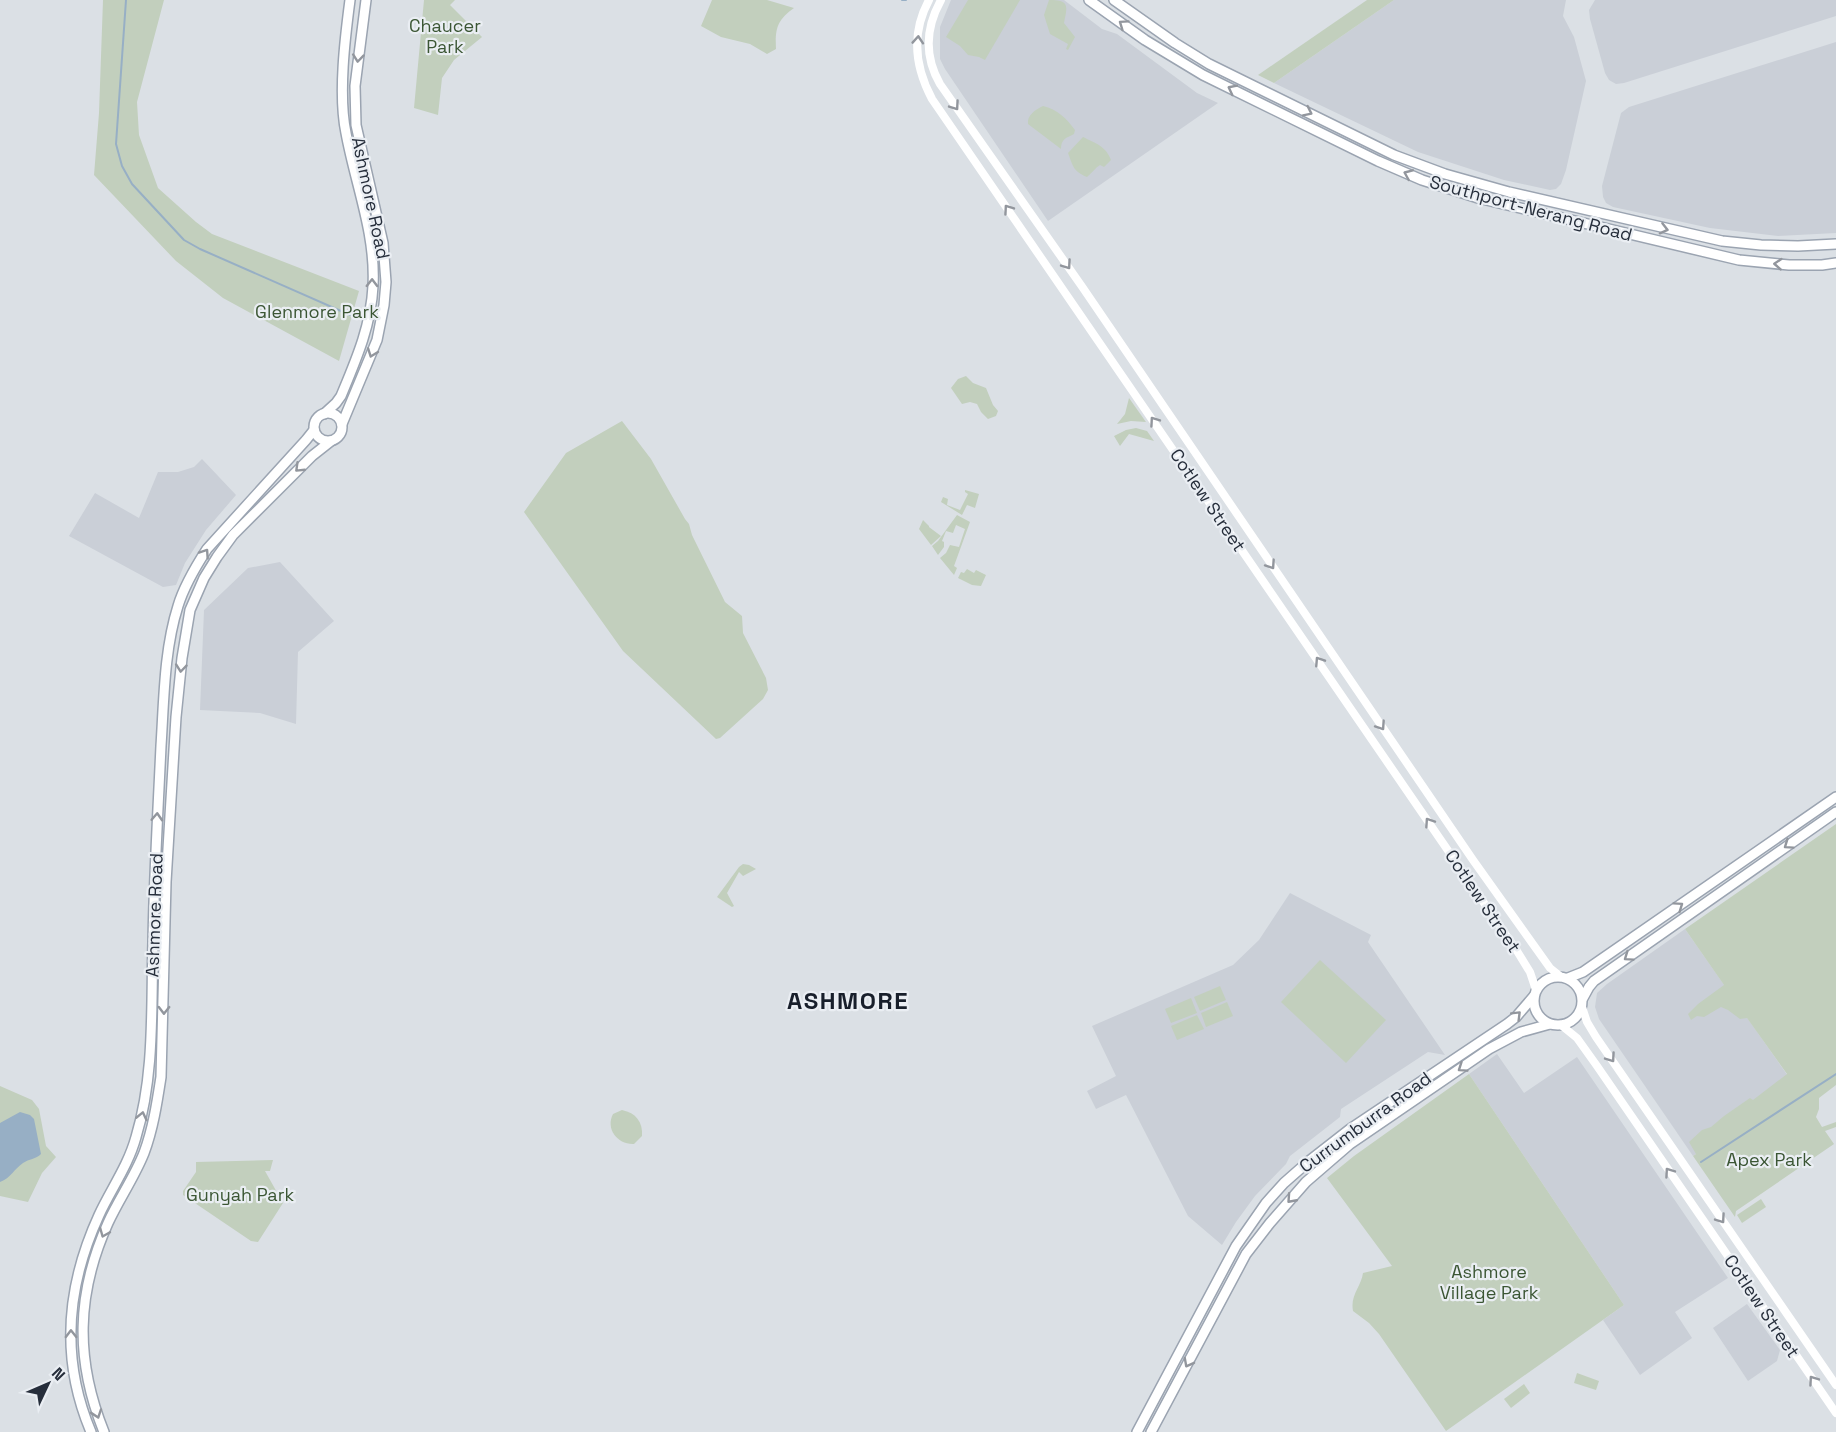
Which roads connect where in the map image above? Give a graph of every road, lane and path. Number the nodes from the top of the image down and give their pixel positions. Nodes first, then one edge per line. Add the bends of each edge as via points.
1 (350, 0) edge
2 (366, 0) edge
3 (929, 0) edge
4 (941, 0) edge
5 (1089, 0) edge
6 (1114, 0) edge
7 (1836, 244) edge
8 (1836, 263) edge
9 (324, 414) junction
10 (342, 424) junction
11 (314, 430) junction
12 (331, 441) junction
13 (1836, 797) edge
14 (1836, 812) edge
15 (1564, 977) junction
16 (1535, 993) junction
17 (1582, 1003) junction
18 (1550, 1024) junction
19 (1561, 1025) junction
20 (122, 1174) junction
21 (132, 1179) junction
22 (1836, 1385) edge
23 (1836, 1413) edge
24 (91, 1432) edge
25 (104, 1432) edge
26 (1137, 1432) edge
27 (1150, 1432) edge

9 -> 1 main road, Ashmore Road via 341,396 363,342 373,286 367,225 345,130 345,35
2 -> 10 main road, Ashmore Road via 356,86 356,125 383,243 386,282 376,340
16 -> 3 main road, Cotlew Street via 1522,959 932,99 919,68 916,38
4 -> 15 main road, Cotlew Street via 928,44 940,84 1467,852 1550,968
8 -> 5 main road, Southport-Nerang Road via 1789,265 1739,260 1478,198 1422,180 1203,75
6 -> 7 main road, Southport-Nerang Road via 1209,64 1394,154 1445,174 1722,241 1771,246
9 - 10 main road via 333,414
9 - 11 main road via 315,421
10 - 12 main road via 339,436
11 - 12 main road via 322,440
20 -> 11 main road, Ashmore Road via 136,1138 149,1078 162,728 167,657 178,605 207,549
12 -> 21 main road, Ashmore Road via 233,535 204,578 190,610 176,717 166,882 161,1077 148,1141
15 -> 13 main road via 1596,963
14 -> 17 main road via 1594,981
15 - 16 main road via 1550,977
15 - 17 main road via 1578,986
16 - 18 main road via 1537,1013
26 -> 16 main road, Currumburra Road via 1236,1246 1277,1190 1350,1129 1507,1024
17 - 19 main road via 1574,1020
17 -> 22 main road, Cotlew Street via 1596,1037
18 - 19 main road
18 -> 27 main road, Currumburra Road via 1521,1032 1489,1049 1350,1144 1305,1182 1246,1254
23 -> 19 main road, Cotlew Street via 1597,1066 1577,1038
20 - 21 main road
24 -> 20 main road, Ashmore Road via 76,1389 70,1320 82,1256 99,1214
21 -> 25 main road, Ashmore Road via 98,1248 82,1319 88,1384

